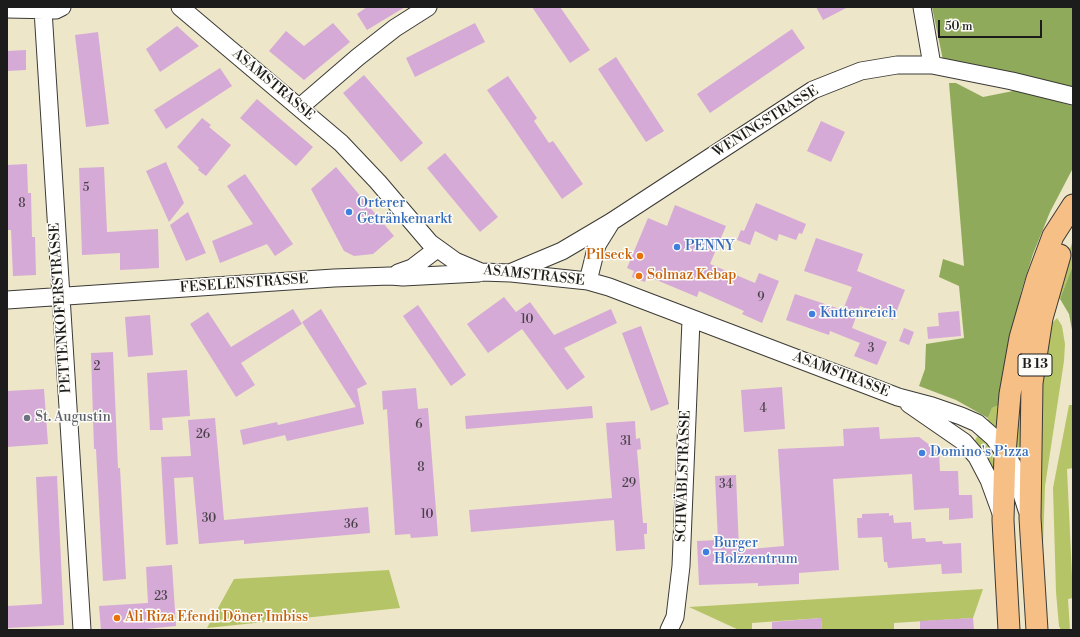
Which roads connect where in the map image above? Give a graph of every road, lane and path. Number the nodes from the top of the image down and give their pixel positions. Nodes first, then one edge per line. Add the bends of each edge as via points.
1 (62, 7) edge
2 (180, 7) edge
3 (428, 7) edge
4 (922, 7) edge
5 (7, 9) edge
6 (43, 10) junction
7 (932, 64) junction
8 (1072, 95) edge
9 (300, 107) junction
10 (1070, 210) edge
11 (612, 222) junction
12 (437, 249) junction
13 (481, 272) junction
14 (511, 273) junction
15 (390, 276) junction
16 (588, 281) junction
17 (60, 297) junction
18 (7, 300) edge
19 (691, 320) junction
20 (898, 398) junction
21 (1005, 453) junction
22 (1030, 518) junction
23 (1003, 520) junction
24 (1006, 592) junction
25 (82, 630) edge
26 (670, 630) edge
27 (1009, 630) edge
28 (1016, 630) edge
29 (1037, 630) edge

1 - 6 street via 56,10
2 - 9 street, ASAMSTRASSE
3 - 9 street via 395,28
4 - 7 street
5 - 6 street
6 - 17 street, PETTENKOFERSTRASSE
7 - 8 street, WENINGSTRASSE
7 - 11 street, WENINGSTRASSE via 896,65 861,71 813,90
9 - 12 street, ASAMSTRASSE via 341,143
10 - 21 main road, B 13 via 1053,236 1028,307 1010,394
10 - 22 main road, B 13 via 1048,291 1032,383
11 - 14 street, WENINGSTRASSE via 562,251
11 - 16 street via 597,245
12 - 13 street, ASAMSTRASSE via 454,261
12 - 15 street via 412,268
13 - 14 street, ASAMSTRASSE
13 - 15 street, FESELENSTRASSE
14 - 16 street, ASAMSTRASSE
15 - 17 street, FESELENSTRASSE
16 - 19 street, ASAMSTRASSE via 616,289
17 - 18 street, FESELENSTRASSE
17 - 25 street, PETTENKOFERSTRASSE
19 - 20 street, ASAMSTRASSE
19 - 26 street, SCHWÄBLSTRASSE via 680,566 675,617
20 - 21 street, ASAMSTRASSE via 948,411 977,423 993,437
20 - 23 street, ASAMSTRASSE via 964,442 977,458 989,480
21 - 22 street, ASAMSTRASSE via 1013,466
21 - 23 main road, B 13
22 - 29 main road, B 13
23 - 24 main road, B 13
24 - 27 main road, B 13
24 - 28 street via 1014,610

